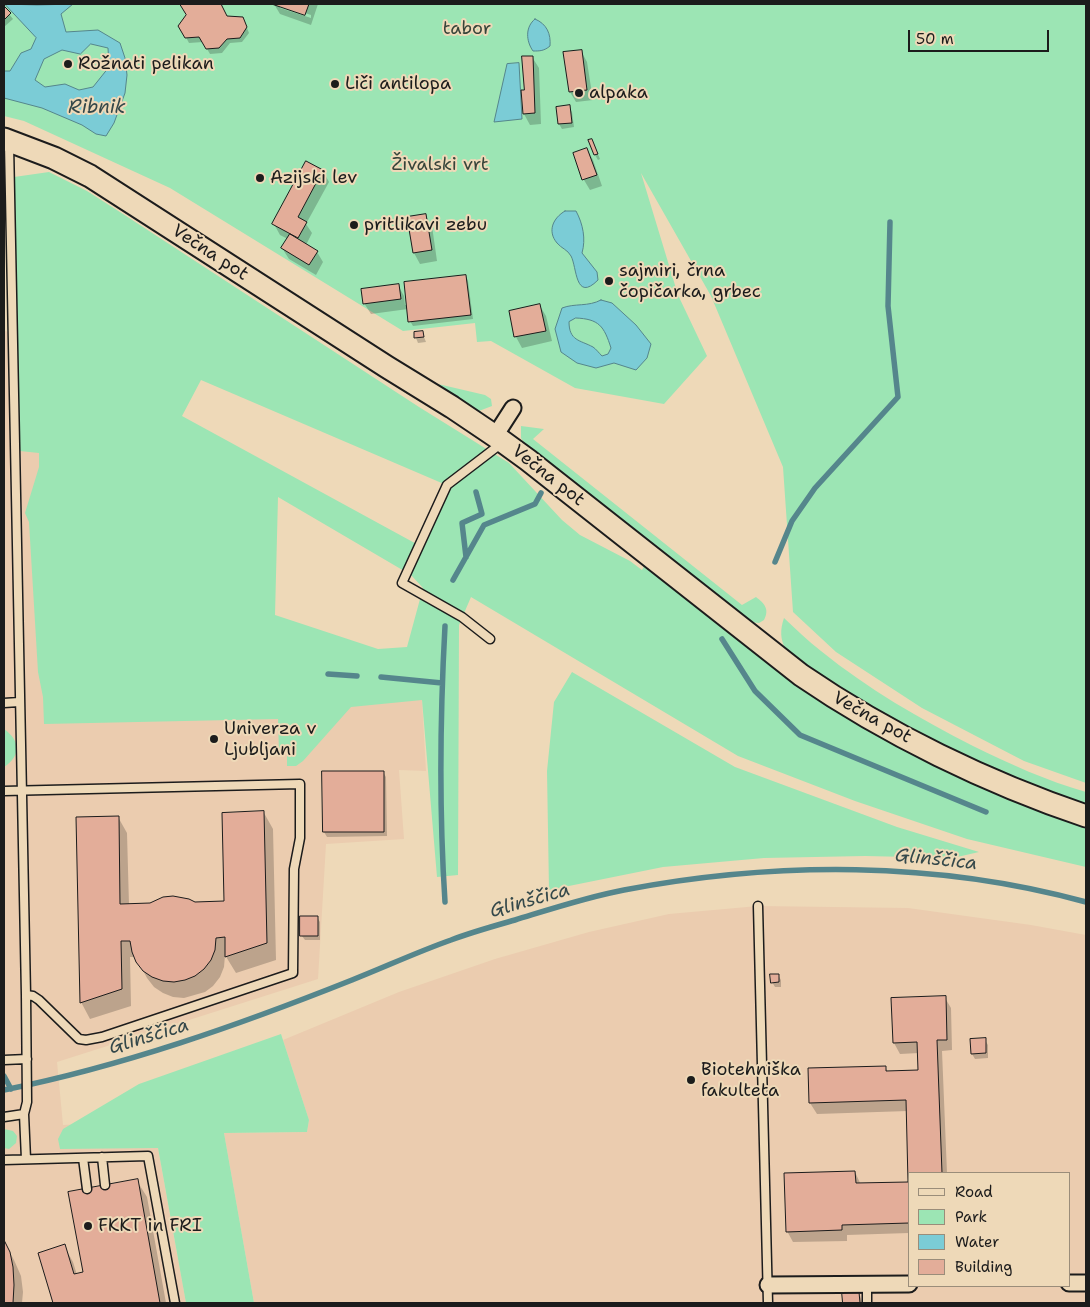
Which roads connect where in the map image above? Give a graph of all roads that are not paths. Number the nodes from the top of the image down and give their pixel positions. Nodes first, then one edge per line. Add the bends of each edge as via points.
1 (6, 140) edge
2 (8, 296) edge
3 (513, 408) dead end
4 (499, 439) junction
5 (490, 639) dead end
6 (19, 702) junction
7 (4, 703) edge
8 (4, 791) edge
9 (21, 791) junction
10 (1086, 816) edge
11 (758, 906) dead end
12 (26, 996) junction
13 (27, 1059) junction
14 (4, 1060) edge
15 (24, 1114) junction
16 (4, 1117) edge
17 (102, 1157) junction
18 (83, 1158) junction
19 (26, 1159) junction
20 (4, 1160) edge
21 (104, 1185) dead end
22 (87, 1189) dead end
23 (1070, 1283) edge
24 (1086, 1283) edge
25 (867, 1284) junction
26 (908, 1284) edge
27 (768, 1285) junction
28 (175, 1303) edge
29 (768, 1303) edge
30 (867, 1303) edge

1 - 2 lane
1 - 4 main road, Večna pot via 90,176
2 - 6 lane
3 - 4 street
4 - 5 lane via 447,485 402,583 462,617
4 - 10 main road, Večna pot via 801,675 839,701 992,779
6 - 7 lane
6 - 9 lane
8 - 9 lane
9 - 12 lane
9 - 12 lane via 300,784 300,838 294,869 293,973 86,1040 79,1039 39,1000
11 - 27 lane
12 - 13 lane
13 - 14 lane
13 - 15 lane
15 - 16 lane
15 - 19 lane
17 - 18 lane
17 - 21 lane
17 - 28 lane via 148,1156
18 - 19 lane
18 - 22 lane
19 - 20 lane
23 - 24 street
25 - 26 street
25 - 27 street
25 - 30 lane
27 - 29 lane

